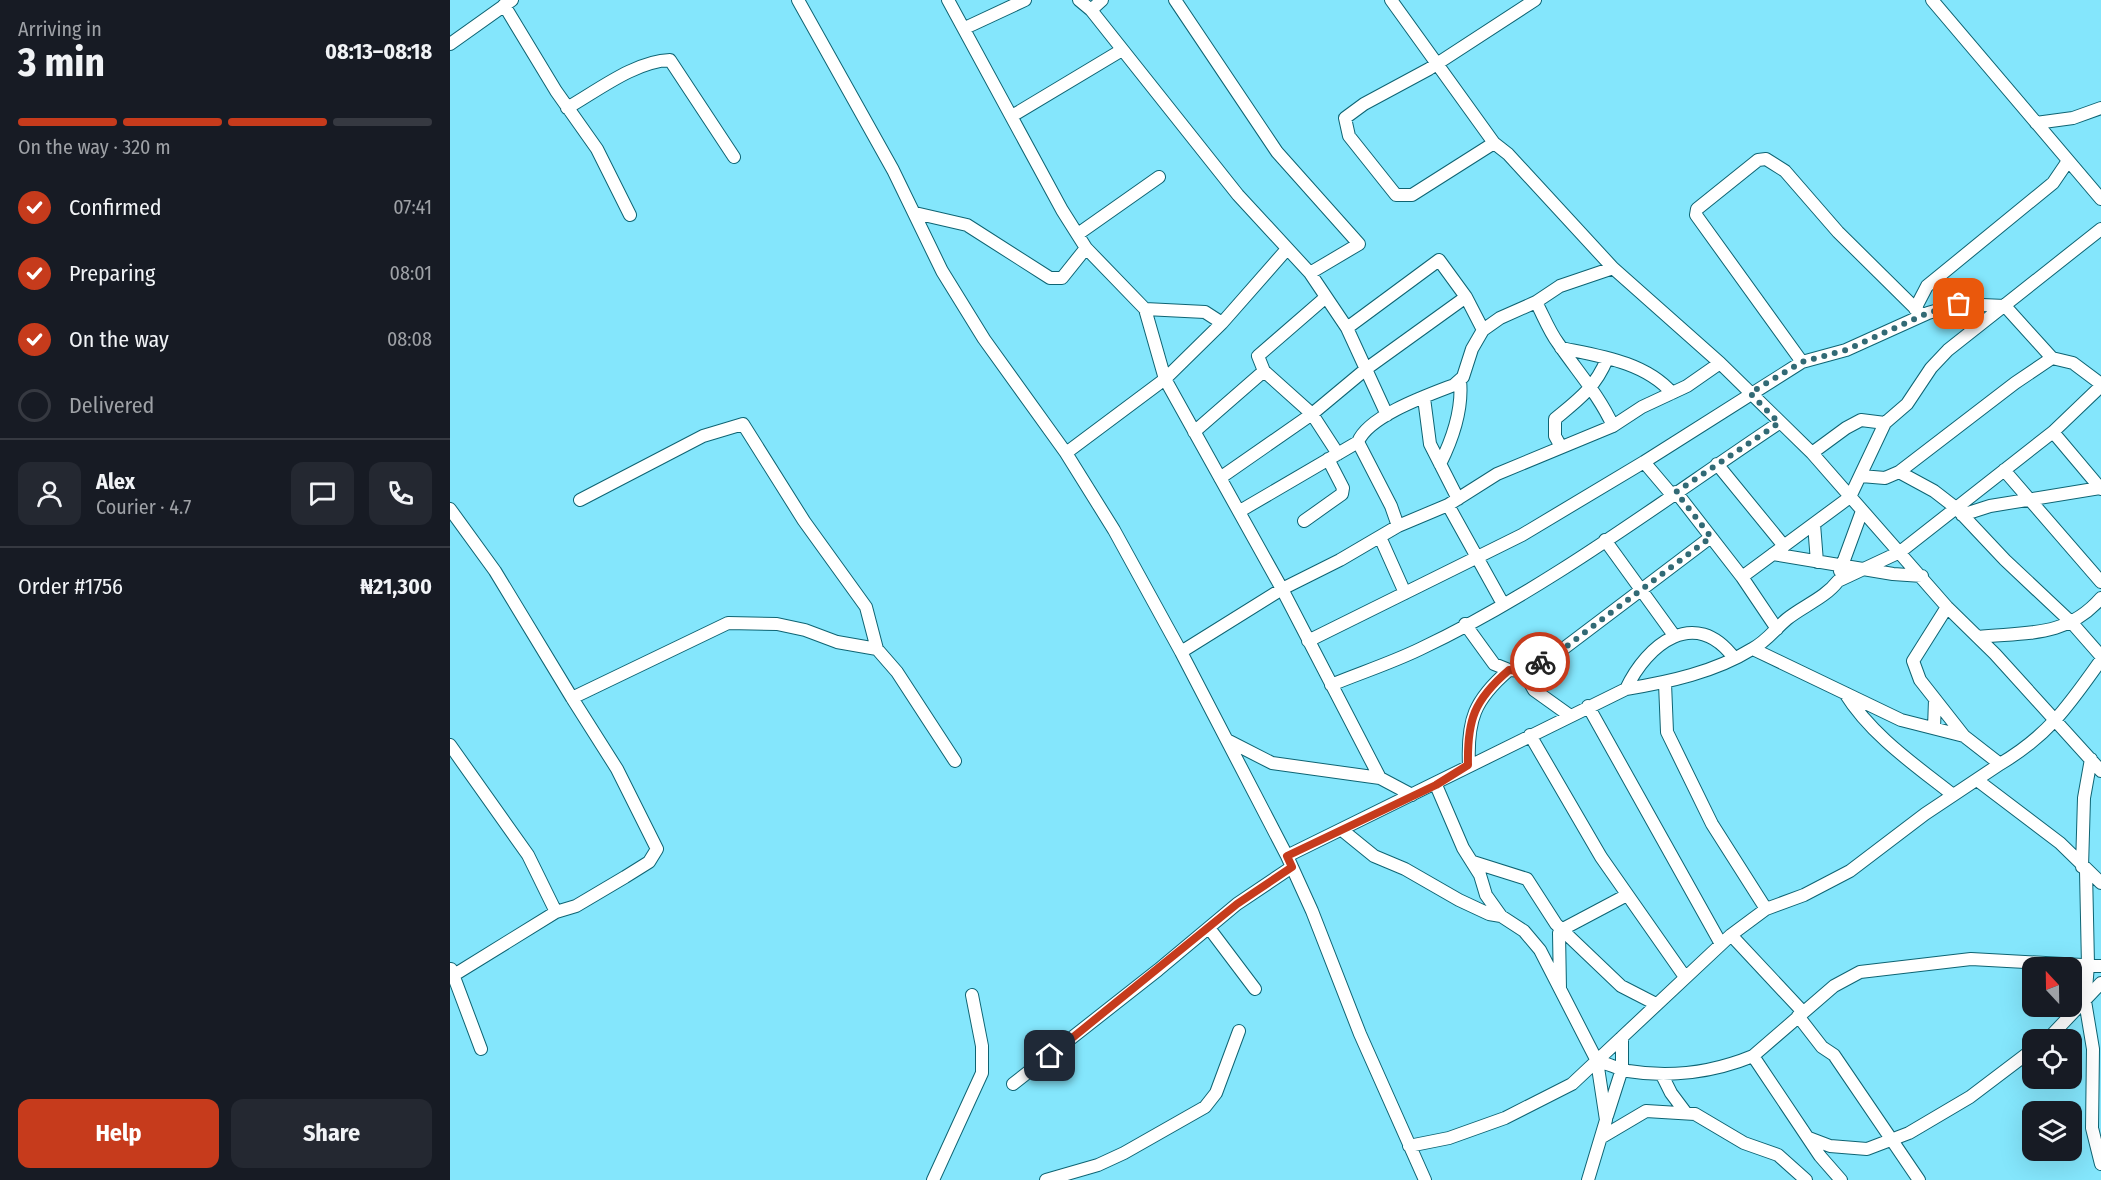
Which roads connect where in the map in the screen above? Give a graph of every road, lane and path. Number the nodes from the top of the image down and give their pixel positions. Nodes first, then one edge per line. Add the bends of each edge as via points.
1 (798, 0) edge
2 (948, 0) edge
3 (1025, 0) edge
4 (1080, 0) edge
5 (1102, 0) edge
6 (1176, 0) edge
7 (1391, 0) edge
8 (1535, 0) edge
9 (1932, 0) edge
10 (508, 3) edge
11 (1091, 10) junction
12 (964, 28) junction
13 (450, 44) edge
14 (1122, 50) junction
15 (1437, 63) junction
16 (567, 108) junction
17 (2101, 108) edge
18 (1012, 116) junction
19 (2036, 123) junction
20 (1494, 143) junction
21 (734, 157) dead end
22 (2068, 160) junction
23 (1160, 177) dead end
24 (2101, 199) edge
25 (915, 213) junction
26 (630, 215) dead end
27 (2101, 229) edge
28 (1078, 234) junction
29 (1086, 248) junction
30 (1287, 249) junction
31 (1613, 268) junction
32 (1310, 273) junction
33 (1326, 297) junction
34 (1466, 297) junction
35 (1536, 302) junction
36 (2005, 306) junction
37 (1145, 309) junction
38 (1918, 312) junction
39 (1222, 323) junction
40 (1347, 328) junction
41 (1483, 330) junction
42 (1561, 348) junction
43 (2052, 358) junction
44 (1607, 359) junction
45 (1802, 362) junction
46 (1719, 363) junction
47 (1366, 369) junction
48 (1264, 371) junction
49 (1165, 379) junction
50 (1460, 380) junction
51 (2101, 385) edge
52 (1590, 387) junction
53 (1672, 393) junction
54 (1750, 393) junction
55 (1424, 398) junction
56 (1312, 414) junction
57 (1387, 415) junction
58 (1779, 423) junction
59 (1885, 423) junction
60 (1613, 426) junction
61 (1194, 432) junction
62 (2053, 432) junction
63 (1358, 442) junction
64 (1560, 447) junction
65 (1066, 453) junction
66 (1812, 453) junction
67 (1333, 457) junction
68 (1644, 462) junction
69 (1440, 464) junction
70 (1718, 464) junction
71 (2004, 470) junction
72 (1899, 472) junction
73 (1861, 477) junction
74 (1220, 478) junction
75 (2101, 489) edge
76 (1674, 494) junction
77 (1850, 497) junction
78 (2029, 499) junction
79 (580, 500) dead end
80 (1453, 502) junction
81 (450, 508) edge
82 (1240, 511) junction
83 (1862, 512) junction
84 (1959, 512) junction
85 (1304, 520) dead end
86 (1814, 524) junction
87 (1398, 526) junction
88 (1380, 537) junction
89 (1711, 537) junction
90 (1605, 540) junction
91 (1784, 546) junction
92 (1900, 552) junction
93 (1773, 554) junction
94 (1477, 557) junction
95 (1817, 562) junction
96 (1841, 565) junction
97 (1864, 569) junction
98 (1922, 576) junction
99 (1742, 577) junction
100 (1839, 581) junction
101 (2101, 582) edge
102 (1282, 589) junction
103 (1641, 590) junction
104 (1405, 593) junction
105 (2101, 598) edge
106 (1503, 604) junction
107 (1947, 607) junction
108 (2072, 623) junction
109 (1465, 624) junction
110 (1777, 629) junction
111 (1673, 634) junction
112 (1978, 637) junction
113 (1308, 641) junction
114 (877, 649) junction
115 (1753, 649) junction
116 (1181, 652) junction
117 (1734, 658) junction
118 (2101, 658) edge
119 (1509, 670) junction
120 (1523, 671) junction
121 (1665, 683) junction
122 (1331, 685) junction
123 (1626, 689) junction
124 (1844, 692) junction
125 (572, 698) junction
126 (1935, 700) junction
127 (1588, 706) junction
128 (1569, 715) junction
129 (2058, 721) junction
130 (1934, 728) junction
131 (1530, 735) junction
132 (1964, 736) junction
133 (1227, 740) junction
134 (450, 745) edge
135 (2091, 759) junction
136 (954, 761) dead end
137 (2000, 764) junction
138 (1468, 765) junction
139 (2101, 771) edge
140 (1380, 778) junction
141 (1977, 780) junction
142 (1436, 785) junction
143 (1412, 795) junction
144 (1953, 795) junction
145 (1342, 830) junction
146 (1290, 861) junction
147 (1473, 862) junction
148 (2084, 869) junction
149 (2101, 883) edge
150 (1627, 895) junction
151 (1766, 909) junction
152 (556, 912) junction
153 (1501, 916) junction
154 (1209, 928) junction
155 (1562, 930) junction
156 (1731, 935) junction
157 (1721, 944) junction
158 (2088, 965) junction
159 (2101, 966) edge
160 (452, 971) edge
161 (1685, 977) junction
162 (2101, 983) edge
163 (1255, 989) dead end
164 (1560, 990) junction
165 (972, 995) dead end
166 (2085, 1001) junction
167 (1656, 1004) junction
168 (1801, 1014) junction
169 (2058, 1029) edge
170 (1239, 1032) dead end
171 (1622, 1037) junction
172 (481, 1049) dead end
173 (1753, 1056) junction
174 (2022, 1057) edge
175 (1597, 1061) junction
176 (1622, 1069) junction
177 (1662, 1075) junction
178 (1013, 1084) dead end
179 (1686, 1113) junction
180 (1606, 1119) junction
181 (1602, 1137) junction
182 (1808, 1137) junction
183 (1894, 1139) junction
184 (1409, 1146) junction
185 (2101, 1164) edge
186 (933, 1180) edge
187 (1046, 1180) edge
188 (1425, 1180) edge
189 (1588, 1180) edge
190 (1806, 1180) edge
191 (1841, 1180) edge
192 (1919, 1180) edge

1 - 25 street
2 - 12 street
3 - 12 street
4 - 11 street
5 - 11 street
6 - 32 street via 1277,152 1359,244
7 - 15 street
8 - 15 street
9 - 19 street
10 - 13 street
10 - 16 street
11 - 14 street
12 - 18 street
14 - 18 street
14 - 30 street via 1238,195
15 - 20 street
15 - 20 street via 1345,118 1349,136 1396,195 1412,195
16 - 21 street via 658,60 670,60
16 - 26 street via 597,149
17 - 19 street via 2073,118
18 - 28 street
19 - 22 street
20 - 31 street
22 - 24 street
22 - 38 street via 2053,183 1927,286
23 - 28 street
25 - 29 street via 968,225 1050,278 1062,278
25 - 65 street via 942,271 984,339
27 - 36 street
28 - 29 street
29 - 37 street
30 - 32 street
30 - 39 street
31 - 35 street via 1560,286
31 - 46 street
32 - 33 street
33 - 40 street
33 - 48 street via 1258,356
34 - 40 street via 1439,260
34 - 41 street
34 - 47 street
35 - 41 street
35 - 42 street
36 - 38 street via 1959,304
36 - 43 street
36 - 59 street via 1948,350 1907,404
37 - 39 street via 1204,312
37 - 49 street
38 - 45 street via 1846,350
38 - 45 street via 1838,232 1785,171 1766,159 1758,160 1696,209 1696,215
39 - 49 street
40 - 47 street
41 - 50 street
42 - 44 street
42 - 52 street
43 - 51 street via 2073,363
43 - 72 street
44 - 52 street
44 - 53 street via 1648,371
45 - 54 street
46 - 53 street
46 - 54 street
47 - 56 street
47 - 57 street
48 - 56 street
48 - 61 street
49 - 61 street
49 - 65 street
50 - 55 street
50 - 69 street via 1457,418
51 - 62 street
52 - 60 street via 1600,398
52 - 64 street via 1575,405 1555,419
53 - 60 street
54 - 58 street
54 - 68 street
55 - 57 street
55 - 69 street via 1430,444
56 - 67 street
56 - 74 street
57 - 63 street via 1362,433
58 - 66 street
58 - 70 street
59 - 66 street via 1861,420
59 - 73 street
60 - 64 street
61 - 74 street
62 - 71 street
62 - 75 street
63 - 67 street
63 - 87 street
64 - 80 street via 1497,474
65 - 116 street
66 - 77 street
67 - 82 street
67 - 85 street via 1342,494
68 - 76 street
68 - 94 street via 1522,535
69 - 80 street
70 - 76 street
70 - 91 street
71 - 78 street
71 - 84 street
72 - 73 street via 1885,478
72 - 84 street via 1934,491
73 - 77 street
74 - 82 street
75 - 78 street
76 - 89 street
76 - 90 street
77 - 83 street
77 - 86 street
78 - 84 street
78 - 101 street
79 - 114 street via 703,436 743,424 804,521 866,607
80 - 87 street
80 - 94 street
81 - 125 street via 495,571
82 - 102 street
83 - 92 street
83 - 96 street
84 - 92 street
84 - 108 street
86 - 91 street
86 - 95 street
87 - 88 street
88 - 102 street
88 - 104 street
89 - 99 street
89 - 103 street
90 - 103 street
90 - 106 street
91 - 93 street
92 - 97 street
92 - 98 street
93 - 95 street
93 - 99 street
94 - 104 street
94 - 106 street
95 - 96 street
96 - 97 street
96 - 100 street
97 - 98 street
97 - 100 street
98 - 107 street
99 - 110 street
100 - 110 street
102 - 113 street
102 - 116 street
103 - 111 street
103 - 120 street via 1559,652
104 - 113 street
105 - 108 street
106 - 109 street
107 - 112 street
107 - 126 street via 1913,661 1920,680
108 - 112 street via 2054,630
108 - 118 street
109 - 119 street via 1494,664
109 - 122 street via 1420,649
110 - 115 street
111 - 117 street via 1689,632 1713,638
111 - 123 street via 1634,671
112 - 129 street
113 - 122 street
114 - 125 street via 777,624 728,623
114 - 136 street via 897,672
115 - 117 street
115 - 124 street
116 - 133 street
117 - 121 street
118 - 129 street
119 - 120 street
119 - 138 street via 1486,689 1471,718
120 - 128 street via 1534,690
121 - 123 street
121 - 151 street via 1667,732 1712,824
122 - 140 street
123 - 127 street
124 - 130 street via 1901,720
124 - 144 street via 1855,710 1895,749
125 - 152 street via 617,769 657,849 649,862 625,878 576,906
126 - 130 street
126 - 132 street
127 - 128 street
127 - 157 street
128 - 131 street
129 - 135 street
129 - 137 street
130 - 132 street
131 - 138 street
131 - 150 street
132 - 137 street
133 - 140 street via 1272,763
133 - 146 street
134 - 152 street via 528,855
135 - 139 street
135 - 148 street via 2084,798
137 - 141 street
138 - 142 street
140 - 143 street
141 - 144 street
141 - 148 street via 2060,843
142 - 143 street
142 - 147 street
143 - 145 street
144 - 151 street via 1850,871
145 - 146 street
145 - 153 street via 1374,856 1459,900
146 - 154 street
146 - 184 street
147 - 153 street via 1486,895
147 - 155 street via 1527,879
148 - 149 street
148 - 158 street
150 - 155 street
150 - 161 street
151 - 156 street
152 - 160 street
153 - 164 street via 1524,931 1540,950
154 - 163 street
154 - 178 street
155 - 164 street
155 - 167 street via 1621,986
156 - 157 street
156 - 168 street
157 - 161 street
158 - 159 street
158 - 166 street
158 - 168 street via 1971,959 1860,972 1834,986
160 - 172 street
161 - 167 street
162 - 166 street
164 - 175 street
165 - 186 street via 982,1073
166 - 169 street
166 - 185 street via 2093,1049 2092,1128
167 - 171 street
168 - 173 street
168 - 183 street
170 - 187 street via 1216,1093 1205,1107 1098,1165
171 - 175 street
171 - 176 street
173 - 177 street via 1729,1065
173 - 182 street
174 - 183 street via 1939,1118
175 - 176 street
175 - 180 street
175 - 184 street via 1572,1084 1505,1118 1449,1138
176 - 177 street
176 - 180 street
177 - 179 street
179 - 181 street via 1646,1111
179 - 190 street via 1695,1114 1744,1143 1778,1155
180 - 181 street
181 - 189 street
182 - 183 street via 1830,1146 1867,1149
182 - 191 street
183 - 192 street
184 - 188 street

